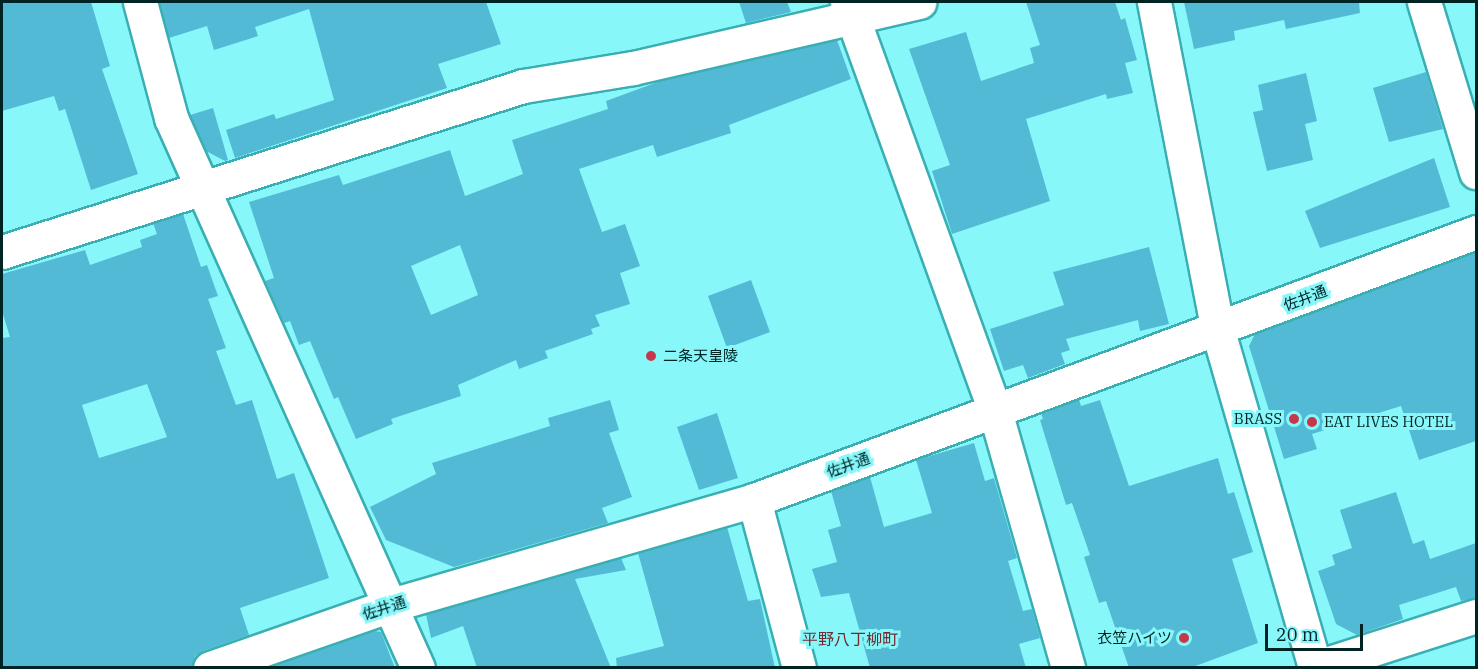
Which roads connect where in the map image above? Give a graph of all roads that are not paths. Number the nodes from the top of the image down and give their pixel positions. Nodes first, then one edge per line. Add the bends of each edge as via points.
1 (140, 2) edge
2 (920, 2) edge
3 (1154, 2) edge
4 (1424, 2) edge
5 (850, 9) edge
6 (1476, 172) edge
7 (203, 185) junction
8 (1476, 232) edge
9 (2, 252) edge
10 (1218, 331) junction
11 (994, 411) junction
12 (754, 500) junction
13 (391, 605) junction
14 (1476, 616) edge
15 (1315, 667) edge
16 (210, 668) edge
17 (418, 668) edge
18 (800, 668) edge
19 (1068, 668) edge

1 - 7 street via 171,118
2 - 5 street
3 - 10 street
4 - 6 street
5 - 7 street via 633,69 522,86
5 - 11 street
7 - 9 street
7 - 13 street
8 - 10 street, 佐井通
10 - 11 street, 佐井通
10 - 15 street
11 - 12 street, 佐井通
11 - 19 street
12 - 13 street, 佐井通
12 - 18 street
13 - 16 street, 佐井通
13 - 17 street
14 - 15 street

